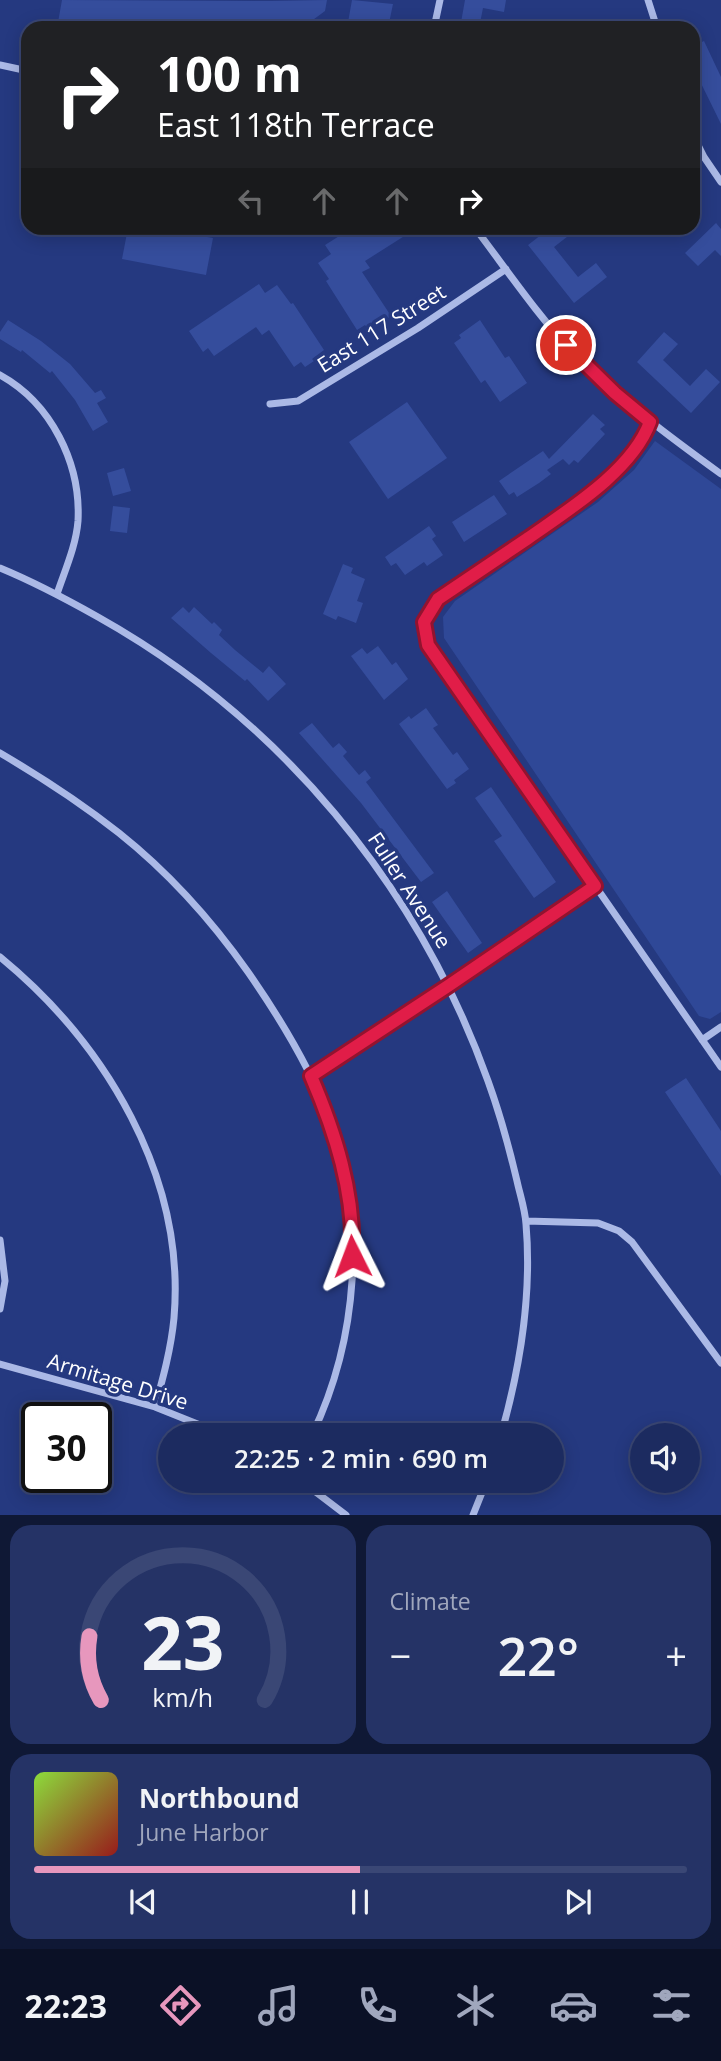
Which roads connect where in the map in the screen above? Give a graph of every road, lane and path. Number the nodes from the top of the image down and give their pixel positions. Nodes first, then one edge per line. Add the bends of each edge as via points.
1 (440, 0) edge
2 (648, 0) edge
3 (435, 21) edge
4 (655, 21) edge
5 (0, 65) edge
6 (21, 70) edge
7 (700, 149) edge
8 (721, 182) edge
9 (480, 235) edge
10 (506, 269) junction
11 (0, 375) edge
12 (270, 404) dead end
13 (650, 422) junction
14 (721, 474) edge
15 (0, 568) edge
16 (57, 594) junction
17 (0, 753) edge
18 (595, 886) junction
19 (0, 957) edge
20 (448, 986) junction
21 (721, 1027) edge
22 (702, 1040) junction
23 (721, 1067) edge
24 (311, 1076) junction
25 (526, 1221) junction
26 (0, 1240) edge
27 (0, 1309) edge
28 (721, 1363) edge
29 (0, 1364) edge
30 (155, 1407) junction
31 (195, 1423) edge
32 (317, 1423) edge
33 (504, 1423) edge
34 (317, 1493) edge
35 (481, 1493) edge
36 (346, 1515) edge
37 (472, 1515) edge

1 - 3 street
2 - 4 street
5 - 6 street
7 - 8 street
9 - 10 street
10 - 12 street, East 117 Street via 298,401
10 - 13 street via 573,353
11 - 16 street via 41,409 65,446 74,472 75,543
13 - 14 street
13 - 18 street via 629,456 589,496 438,599 424,622 428,645
15 - 16 street, Fuller Avenue
16 - 20 street, Fuller Avenue via 137,639 223,700 300,772 368,852 425,940
17 - 24 street via 59,788 121,834 177,886 228,944 272,1007
18 - 20 street
18 - 22 street
19 - 30 street via 57,1010 92,1054 148,1150 160,1185 174,1259 174,1318
20 - 24 street
20 - 25 street, Fuller Avenue via 472,1034 502,1119
21 - 22 street
22 - 23 street
24 - 32 street via 345,1177 353,1241 350,1305 340,1361
25 - 28 street via 598,1223 619,1231 632,1242
25 - 33 street, Fuller Avenue via 524,1317
26 - 27 street via 5,1282
29 - 30 street, Armitage Drive
30 - 31 street, Armitage Drive
34 - 36 street
35 - 37 street

